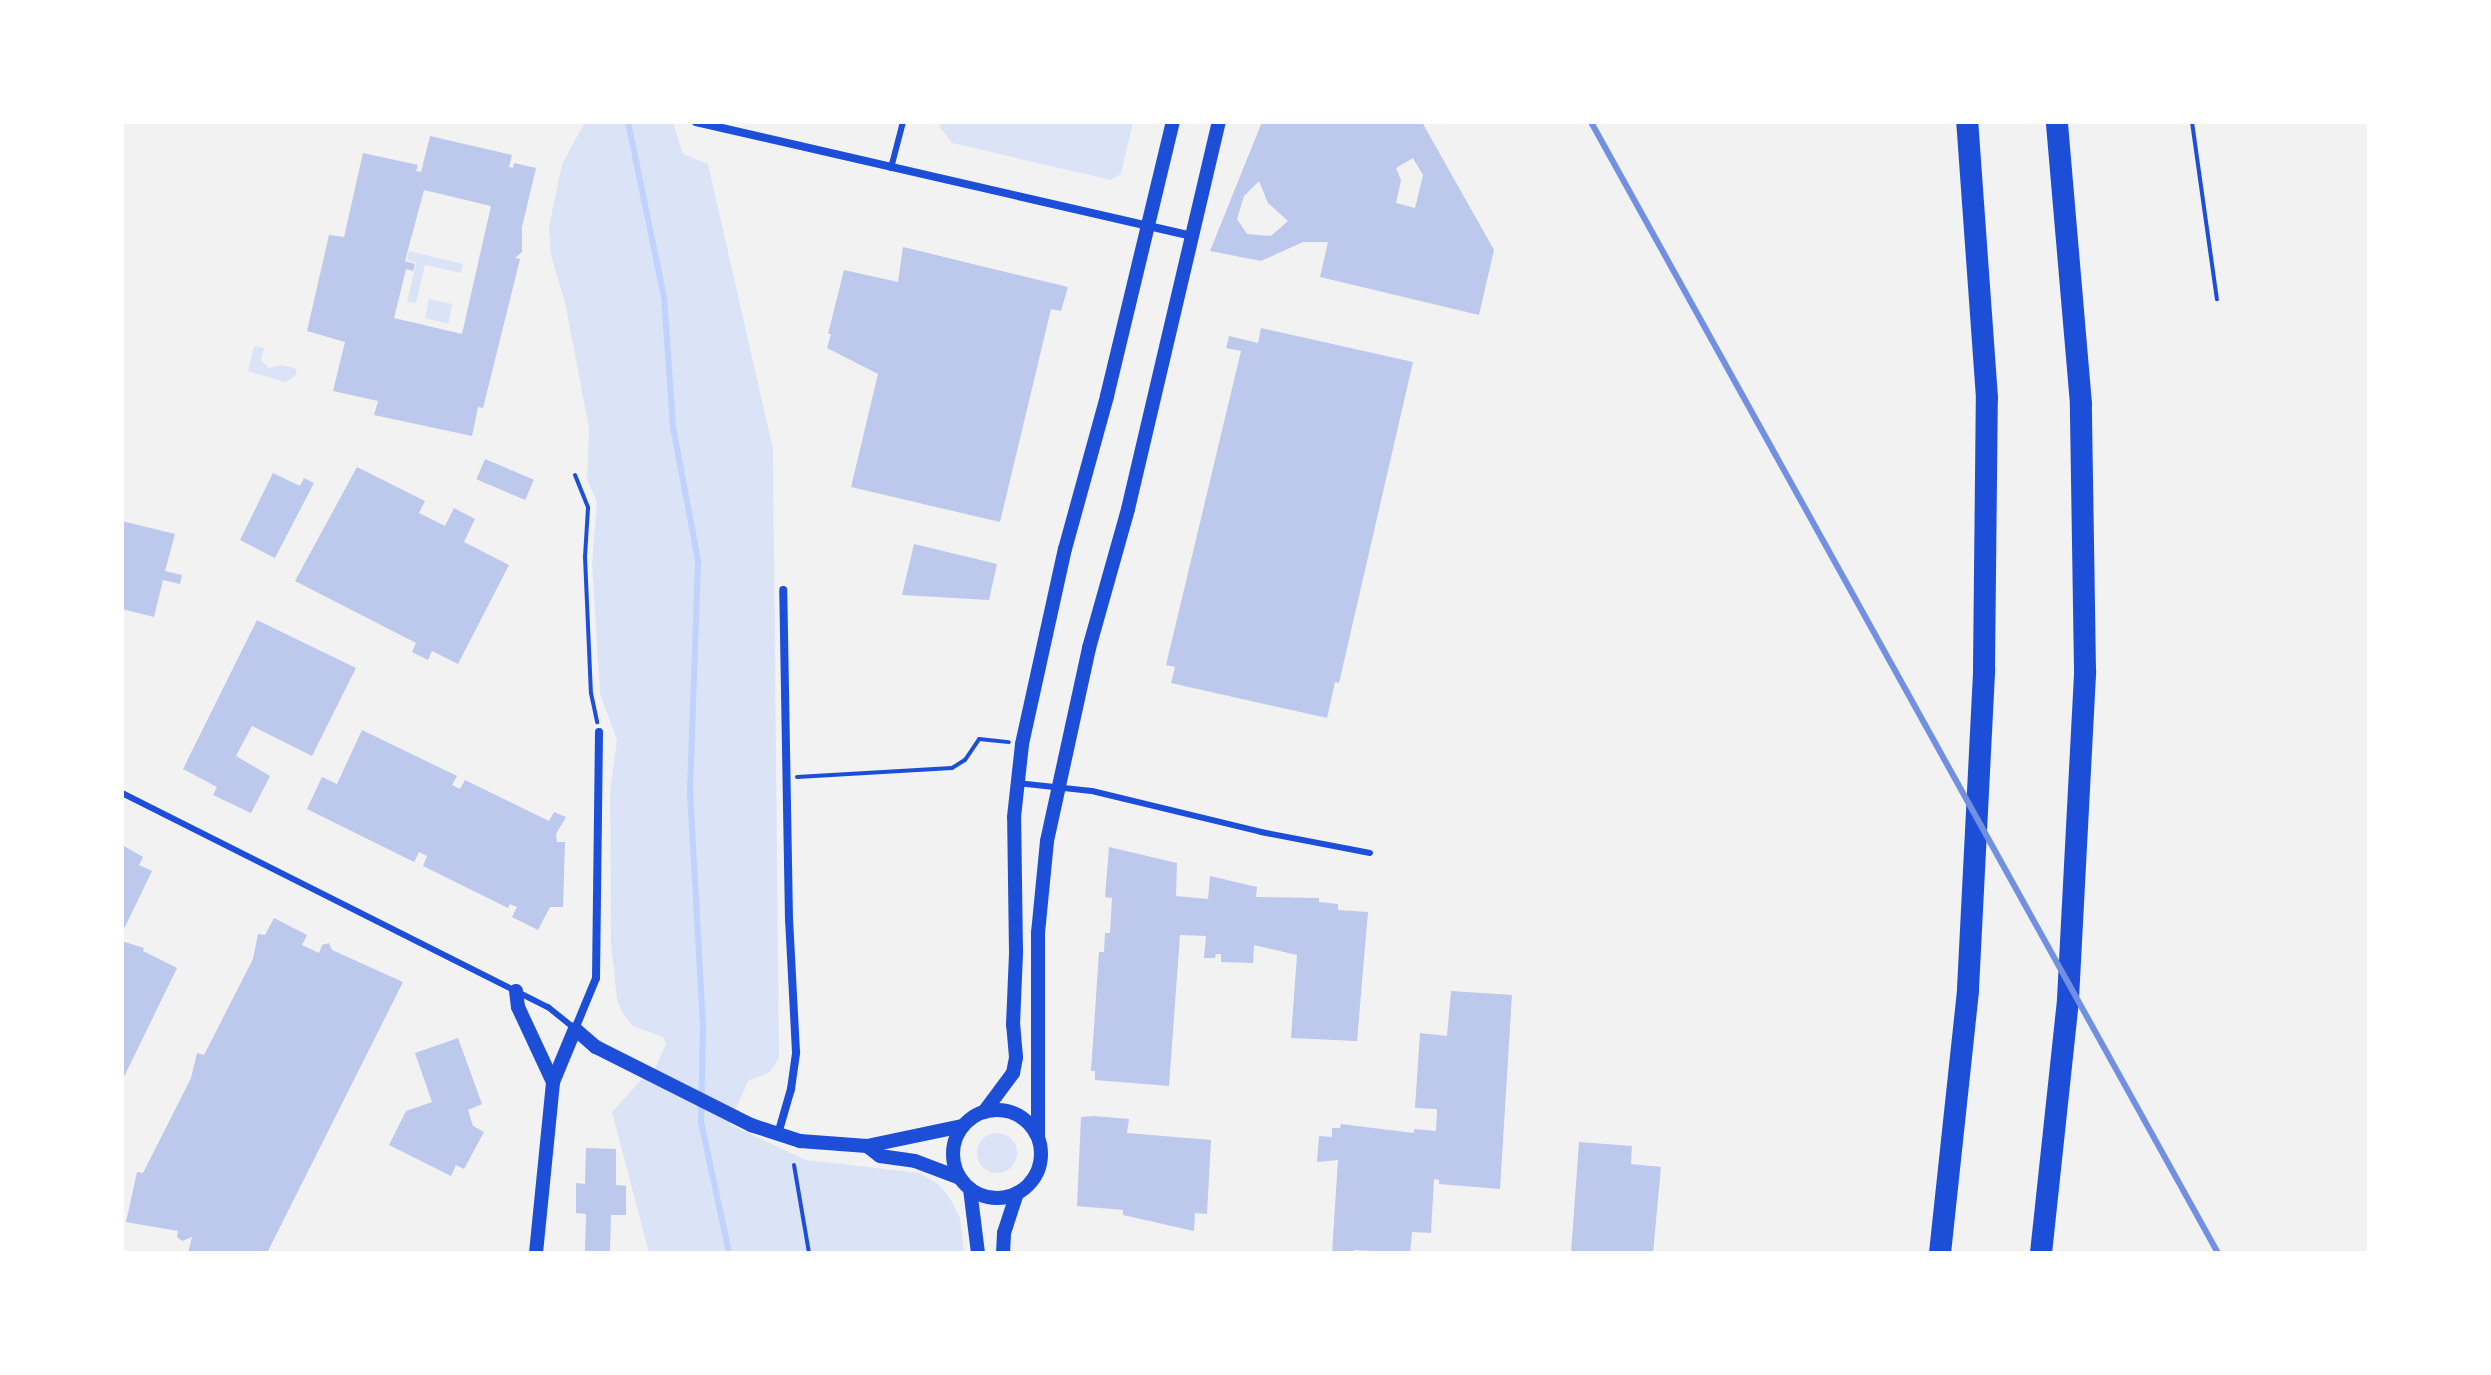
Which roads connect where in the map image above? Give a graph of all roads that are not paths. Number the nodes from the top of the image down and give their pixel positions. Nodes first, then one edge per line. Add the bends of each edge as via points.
1 (696, 122) edge
2 (903, 122) edge
3 (1173, 122) edge
4 (1219, 122) edge
5 (1967, 122) edge
6 (2057, 122) edge
7 (891, 168) junction
8 (1148, 227) junction
9 (1192, 236) junction
10 (783, 590) dead end
11 (599, 732) road end
12 (1017, 783) junction
13 (1057, 785) junction
14 (122, 793) edge
15 (1370, 853) dead end
16 (516, 991) junction
17 (575, 1029) junction
18 (553, 1082) junction
19 (984, 1112) junction
20 (963, 1126) junction
21 (778, 1134) junction
22 (1038, 1136) junction
23 (867, 1146) junction
24 (965, 1183) junction
25 (1017, 1193) junction
26 (536, 1253) edge
27 (978, 1253) edge
28 (1003, 1253) edge
29 (1940, 1253) edge
30 (2041, 1253) edge

1 - 7 street
2 - 7 lane
3 - 8 street
4 - 9 street
5 - 29 highway via 1987,398 1984,668 1968,989
6 - 30 highway via 2081,404 2085,670 2068,999
7 - 8 street
8 - 9 street
8 - 12 street via 1065,549
9 - 13 street
10 - 21 street via 796,1052
11 - 17 street via 596,978
12 - 13 lane
12 - 19 street via 1016,1057 1013,1073
13 - 15 lane
13 - 22 street via 1038,933
14 - 16 lane
16 - 17 lane
16 - 18 street via 518,1007
17 - 18 street
17 - 21 street via 596,1047
18 - 26 street
19 - 20 street
19 - 22 street via 997,1109 1021,1116
20 - 23 street
20 - 24 street via 953,1152
21 - 23 street
22 - 25 street via 1041,1162 1029,1186
23 - 24 street via 880,1156 915,1161
24 - 25 street via 993,1198
24 - 27 street
25 - 28 street

